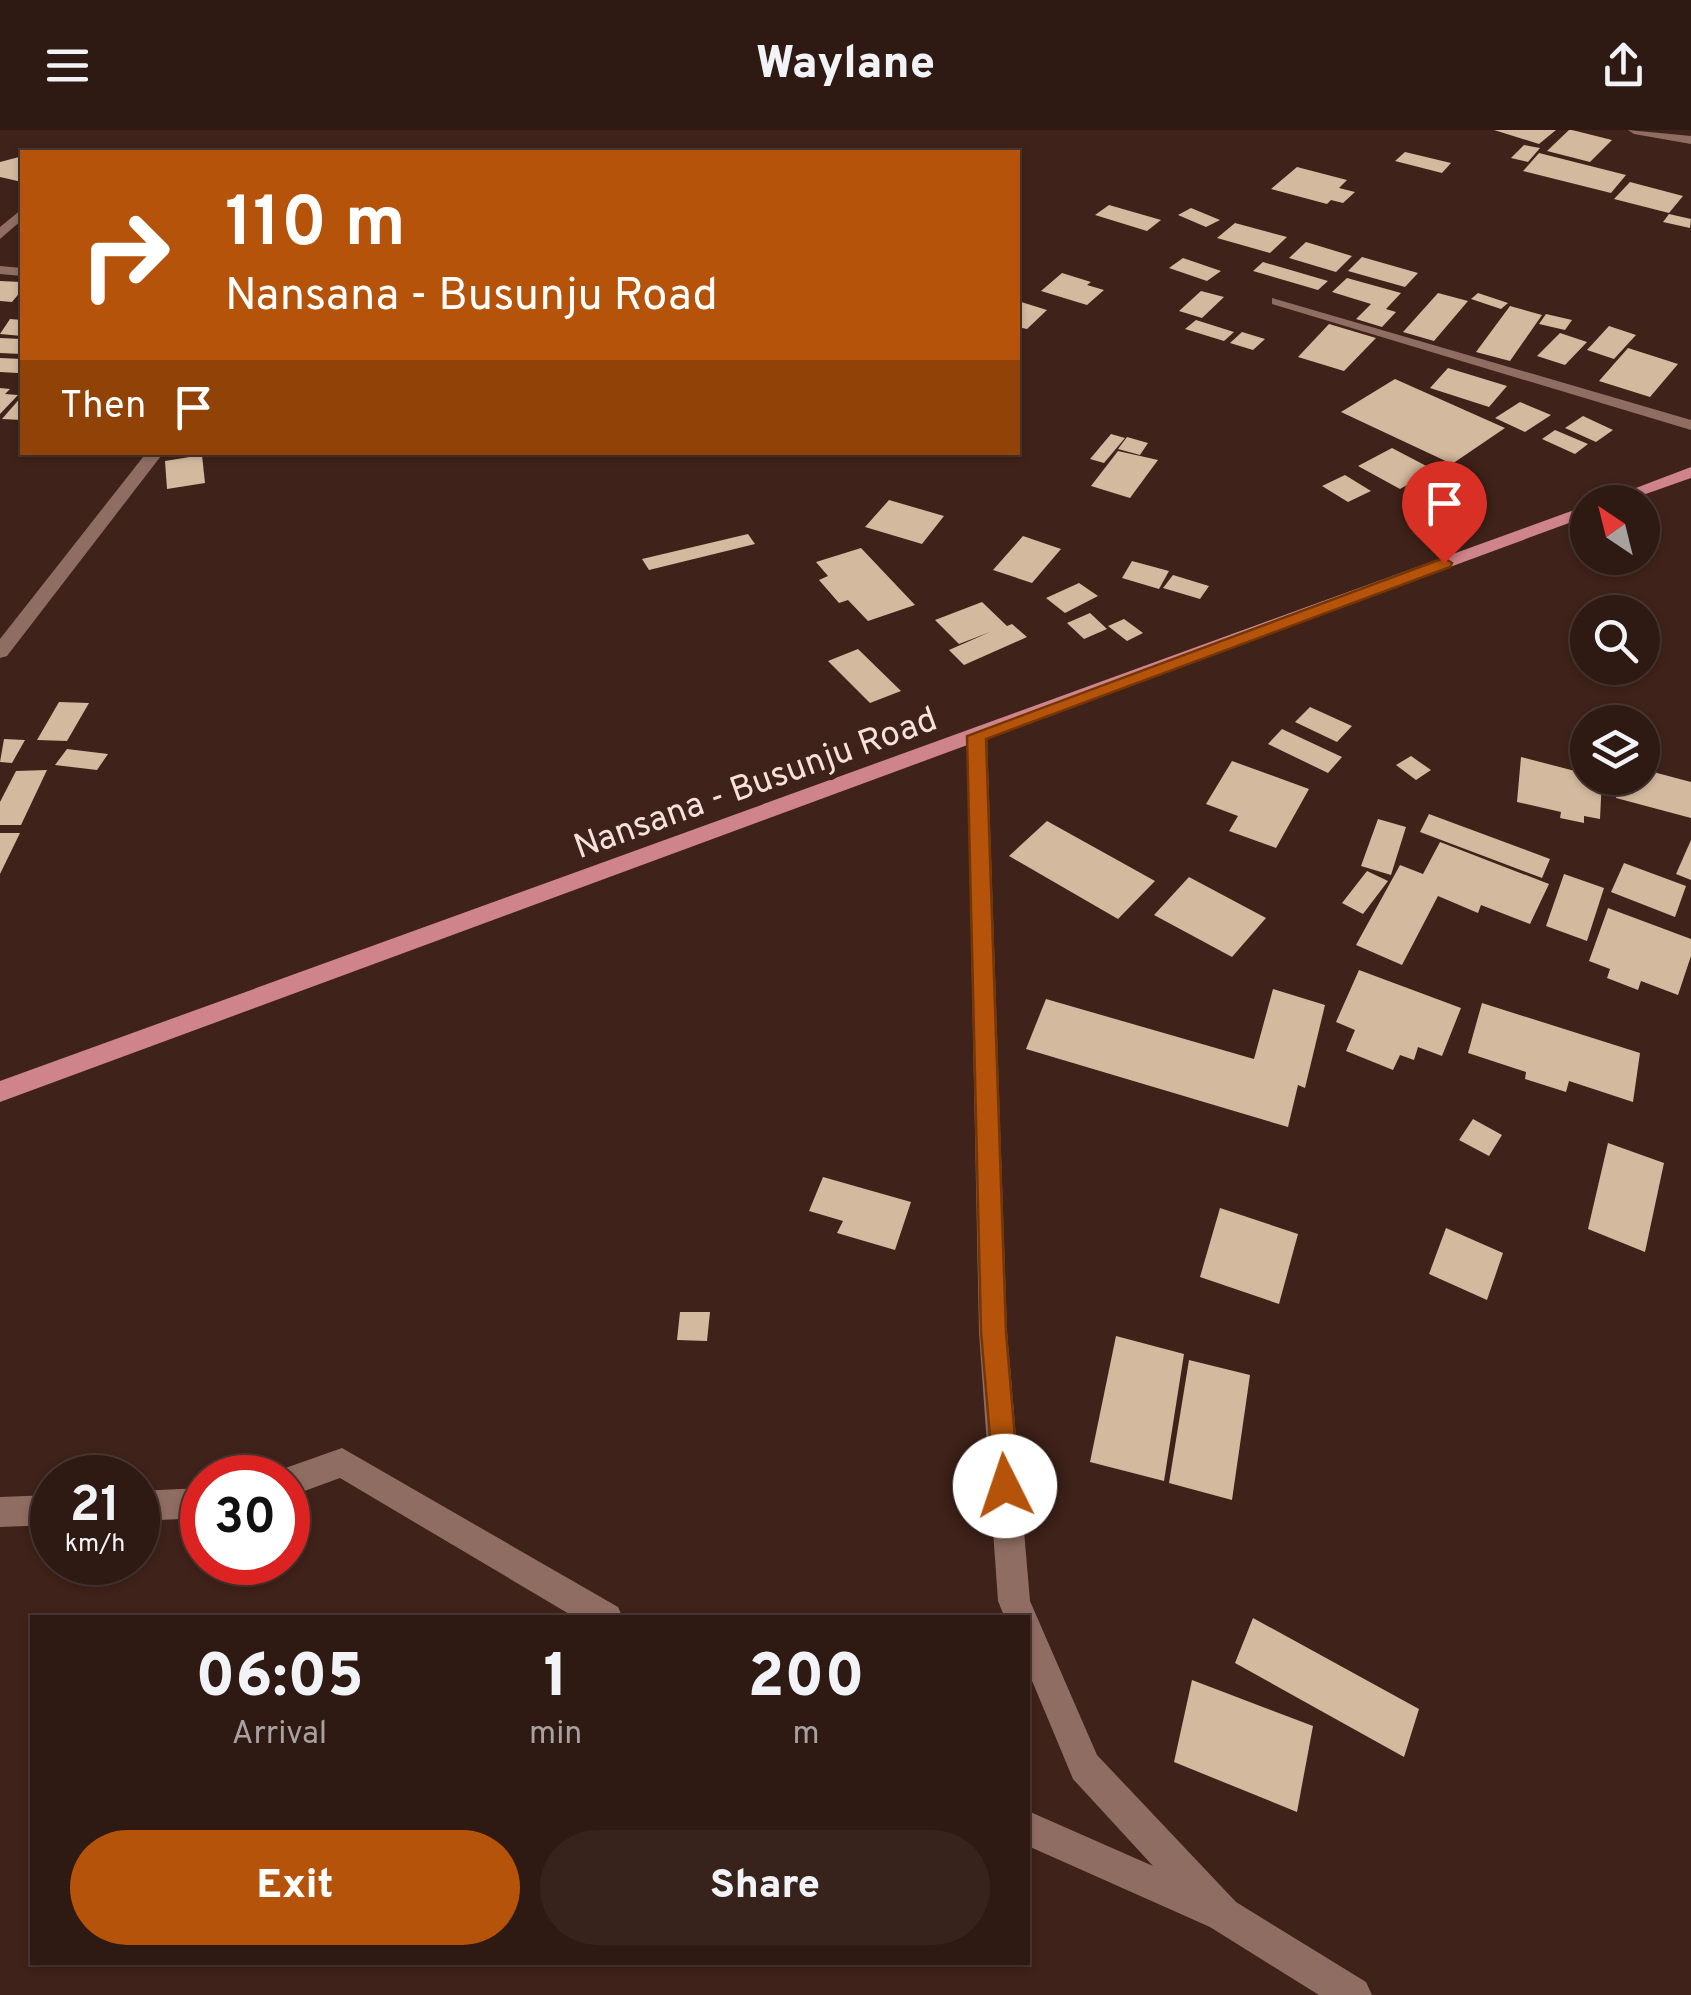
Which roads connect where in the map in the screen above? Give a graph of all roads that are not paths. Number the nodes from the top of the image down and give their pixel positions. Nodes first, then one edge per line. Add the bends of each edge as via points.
1 (1634, 130) edge
2 (1691, 140) edge
3 (20, 215) edge
4 (0, 235) edge
5 (1277, 301) dead end
6 (1691, 424) edge
7 (154, 455) edge
8 (1691, 472) edge
9 (1655, 485) edge
10 (1570, 517) edge
11 (0, 652) edge
12 (977, 736) junction
13 (0, 1092) edge
14 (310, 1474) edge
15 (30, 1511) edge
16 (0, 1512) edge
17 (602, 1615) edge
18 (1020, 1615) edge
19 (1030, 1638) edge
20 (1030, 1829) edge
21 (1223, 1915) junction
22 (1353, 1995) edge

1 - 2 street
3 - 4 street
5 - 6 street
7 - 11 street
8 - 9 main road
10 - 12 main road, Nansana - Busunju Road
12 - 13 main road, Nansana - Busunju Road
12 - 18 street via 994,1332
14 - 17 street via 342,1463
15 - 16 street
19 - 21 street via 1085,1767
20 - 21 street
21 - 22 street

